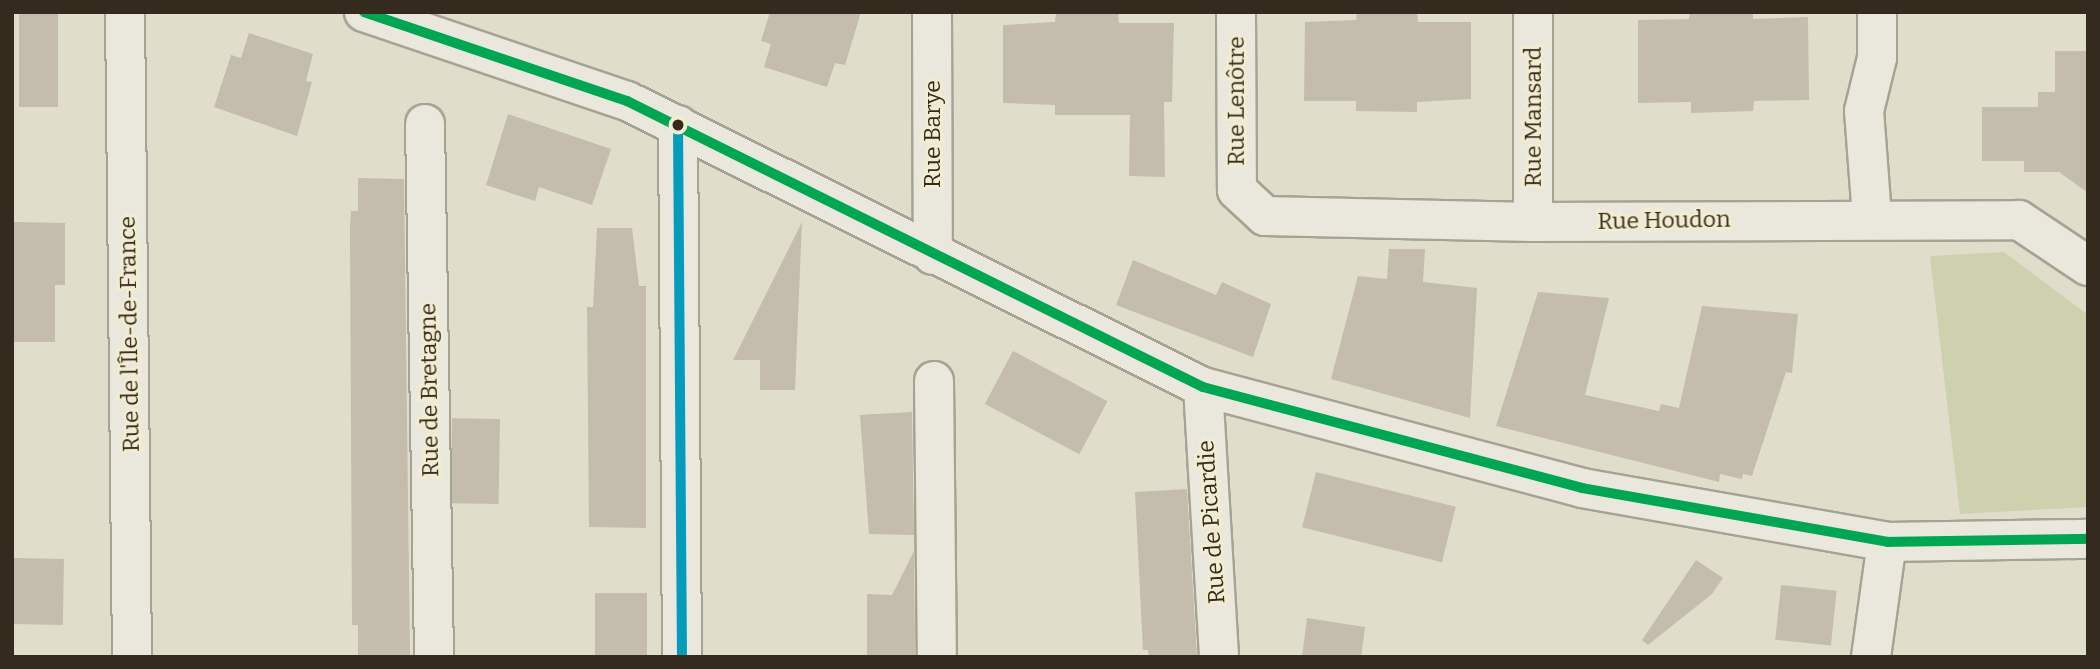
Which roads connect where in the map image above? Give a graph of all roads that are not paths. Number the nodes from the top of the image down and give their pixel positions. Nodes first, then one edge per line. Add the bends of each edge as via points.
1 (125, 12) edge
2 (364, 12) edge
3 (932, 12) edge
4 (1236, 12) edge
5 (1533, 12) edge
6 (1877, 12) edge
7 (424, 22) edge
8 (425, 124) dead end
9 (678, 125) junction
10 (1237, 190) joint
11 (1872, 217) junction
12 (1533, 222) junction
13 (933, 255) junction
14 (2088, 266) edge
15 (934, 381) dead end
16 (1203, 387) junction
17 (2088, 538) edge
18 (1886, 541) junction
19 (132, 657) edge
20 (434, 657) edge
21 (682, 657) edge
22 (937, 657) edge
23 (1219, 657) edge
24 (1871, 657) edge

1 - 19 street, Rue de l'Île-de-France
2 - 7 street
3 - 13 street, Rue Barye
4 - 10 street, Rue Lenôtre
5 - 12 street, Rue Mansard
6 - 11 street via 1877,58 1864,111
7 - 9 street
8 - 20 street, Rue de Bretagne
9 - 13 street
9 - 21 street
10 - 12 street, Rue Houdon via 1265,216
11 - 12 street, Rue Houdon
11 - 14 street, Rue Houdon via 2019,220
13 - 16 street
15 - 22 street
16 - 18 street via 1582,488
16 - 23 street, Rue de Picardie
17 - 18 street
18 - 24 street

